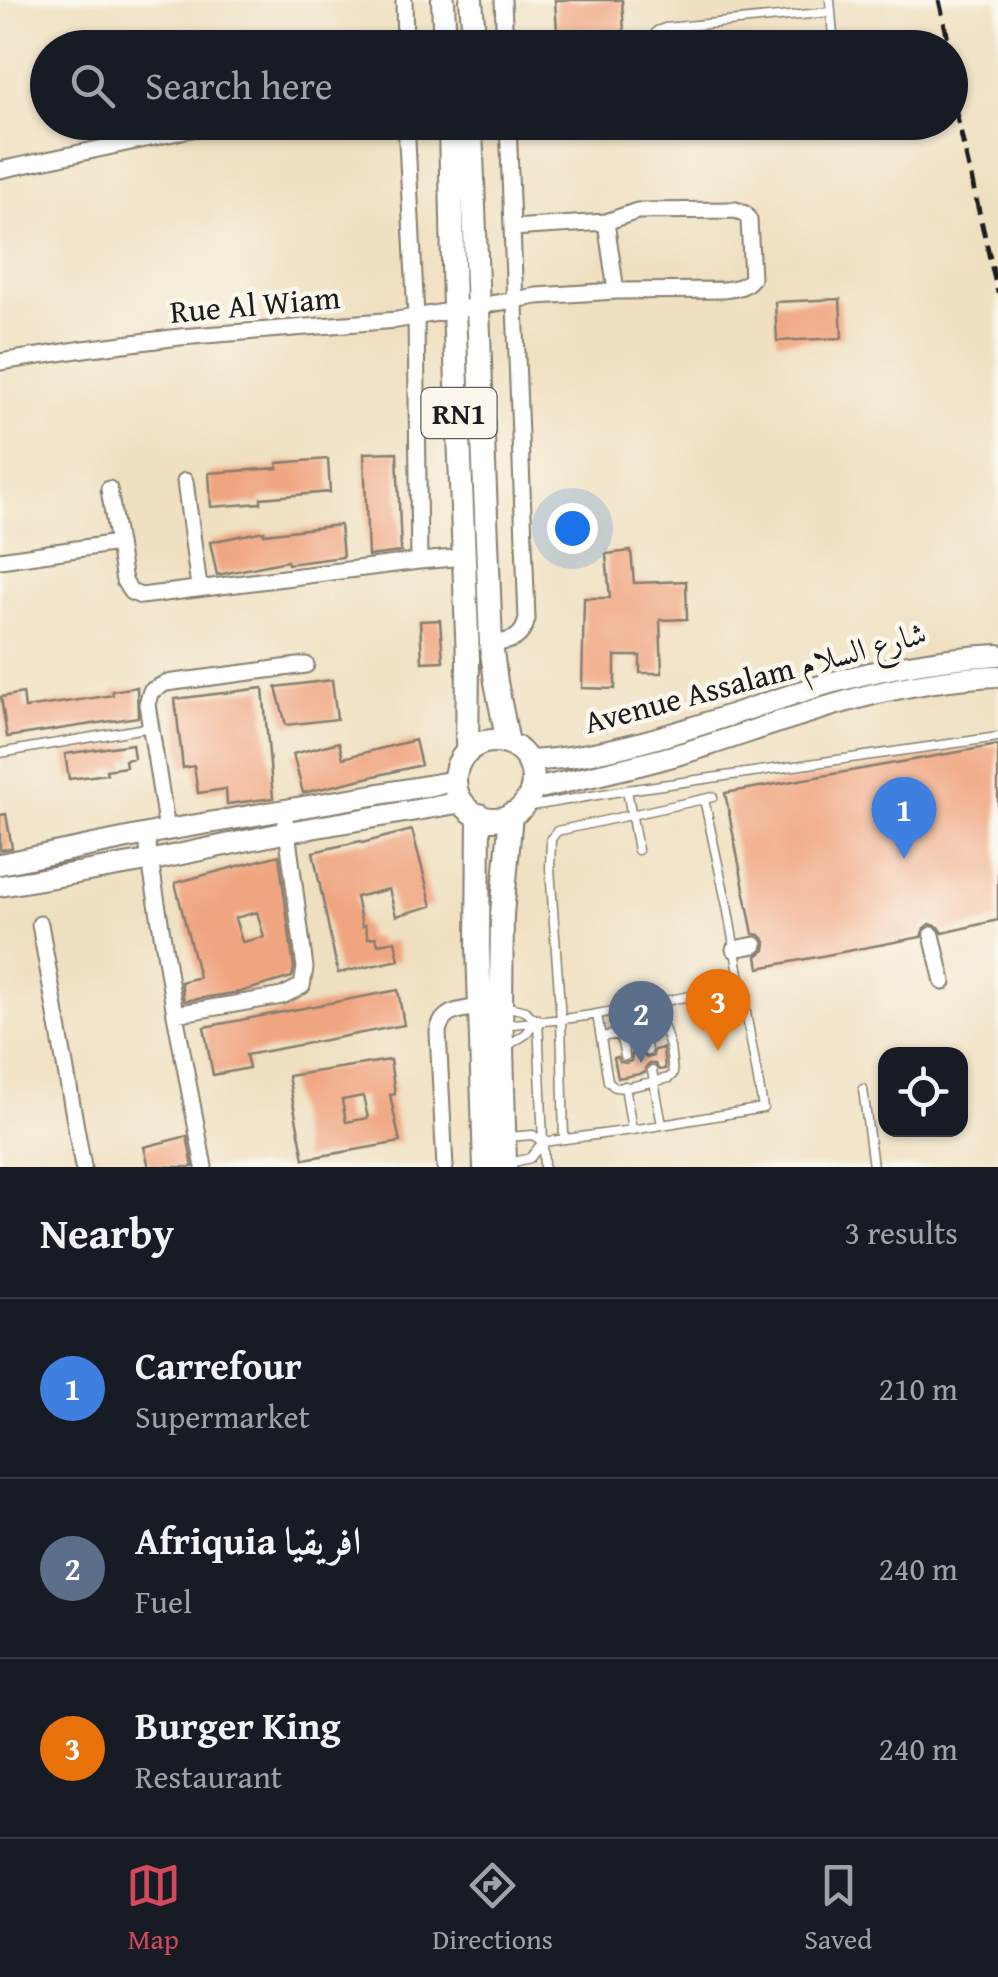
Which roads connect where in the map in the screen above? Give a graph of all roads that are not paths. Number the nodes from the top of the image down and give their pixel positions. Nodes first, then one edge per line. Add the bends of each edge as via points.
1 (404, 0) edge
2 (443, 0) edge
3 (470, 0) edge
4 (503, 0) edge
5 (830, 0) edge
6 (831, 12) junction
7 (405, 30) edge
8 (444, 30) edge
9 (472, 30) edge
10 (504, 30) edge
11 (660, 30) edge
12 (832, 30) edge
13 (141, 140) edge
14 (407, 140) edge
15 (462, 140) edge
16 (508, 140) edge
17 (0, 170) edge
18 (606, 222) junction
19 (512, 228) junction
20 (616, 291) junction
21 (514, 300) junction
22 (466, 307) junction
23 (416, 316) junction
24 (0, 362) edge
25 (185, 481) dead end
26 (109, 489) dead end
27 (118, 542) junction
28 (466, 557) junction
29 (0, 560) edge
30 (419, 561) junction
31 (199, 587) junction
32 (492, 644) junction
33 (998, 655) edge
34 (306, 664) dead end
35 (998, 676) edge
36 (151, 728) junction
37 (998, 737) edge
38 (508, 744) junction
39 (467, 752) junction
40 (0, 753) edge
41 (528, 761) junction
42 (627, 790) junction
43 (466, 799) junction
44 (520, 804) junction
45 (632, 815) junction
46 (286, 822) junction
47 (167, 830) junction
48 (146, 835) junction
49 (638, 850) dead end
50 (148, 861) junction
51 (0, 864) edge
52 (0, 886) edge
53 (40, 924) dead end
54 (932, 935) dead end
55 (755, 945) dead end
56 (734, 950) junction
57 (943, 982) dead end
58 (742, 985) junction
59 (175, 1014) junction
60 (597, 1014) junction
61 (537, 1019) junction
62 (561, 1020) junction
63 (497, 1021) junction
64 (643, 1030) junction
65 (620, 1034) junction
66 (601, 1037) junction
67 (647, 1051) dead end
68 (625, 1056) dead end
69 (653, 1076) junction
70 (628, 1082) junction
71 (863, 1089) dead end
72 (662, 1125) junction
73 (632, 1130) junction
74 (504, 1138) junction
75 (564, 1139) junction
76 (543, 1142) junction
77 (498, 1166) edge
78 (83, 1167) edge
79 (204, 1167) edge
80 (445, 1167) edge
81 (544, 1167) edge
82 (873, 1167) edge

1 - 7 street
2 - 8 main road
3 - 9 main road
4 - 10 street
5 - 6 lane
6 - 11 lane
6 - 12 lane
13 - 17 street
14 - 23 street
15 - 22 main road, RN1
16 - 19 street
18 - 19 street
18 - 20 street
18 - 20 street, Rue Al Wiam via 637,211 724,208 748,220 752,278 744,285
19 - 21 street
20 - 21 street, Rue Al Wiam
21 - 22 street, Rue Al Wiam
21 - 32 street via 527,619 520,636
22 - 23 street, Rue Al Wiam
22 - 28 main road, RN1
22 - 32 main road, RN1
23 - 24 street, Rue Al Wiam via 180,337
23 - 30 street
25 - 31 street
26 - 27 street
27 - 29 street
27 - 31 street via 130,592 149,596
28 - 30 street
28 - 39 main road, RN1
30 - 31 street
32 - 38 main road, RN1
33 - 41 street, Avenue Assalam شارع السلام via 877,671 681,733
34 - 36 street via 166,683 148,695
35 - 44 street, Avenue Assalam شارع السلام via 878,691
36 - 40 lane
36 - 47 street
37 - 42 lane
38 - 39 main road via 486,742
38 - 41 main road
39 - 43 main road, RN1 via 458,768
41 - 44 main road, RN1 via 533,778
42 - 44 lane
42 - 45 lane
43 - 44 main road via 495,818
43 - 46 street
43 - 63 main road, RN1 via 478,946
44 - 63 main road, RN1 via 502,914
45 - 49 lane
45 - 56 lane via 709,798
45 - 62 lane via 551,838
46 - 47 street
46 - 50 street
46 - 59 street via 302,986 282,996
47 - 48 street
48 - 50 street
48 - 51 street
50 - 52 street
50 - 59 street
53 - 78 street
54 - 57 street
55 - 56 street
56 - 58 lane
58 - 60 lane
58 - 72 lane via 762,1108
59 - 79 street
60 - 62 lane
60 - 66 lane
61 - 62 lane
61 - 63 lane
61 - 63 lane via 525,1011
61 - 63 lane via 528,1032
61 - 76 lane
62 - 75 lane
63 - 74 main road, RN1
63 - 77 main road, RN1
63 - 80 street via 457,1010 440,1023
64 - 65 lane
64 - 67 lane
64 - 69 lane via 664,1028 670,1048 673,1074
65 - 66 lane
65 - 68 lane
66 - 70 lane via 610,1084
69 - 70 lane
69 - 72 lane
70 - 73 lane
71 - 82 lane
72 - 73 lane
73 - 75 lane
74 - 76 lane via 533,1134
74 - 77 main road, RN1
75 - 76 lane
76 - 77 lane via 530,1158
76 - 81 lane

